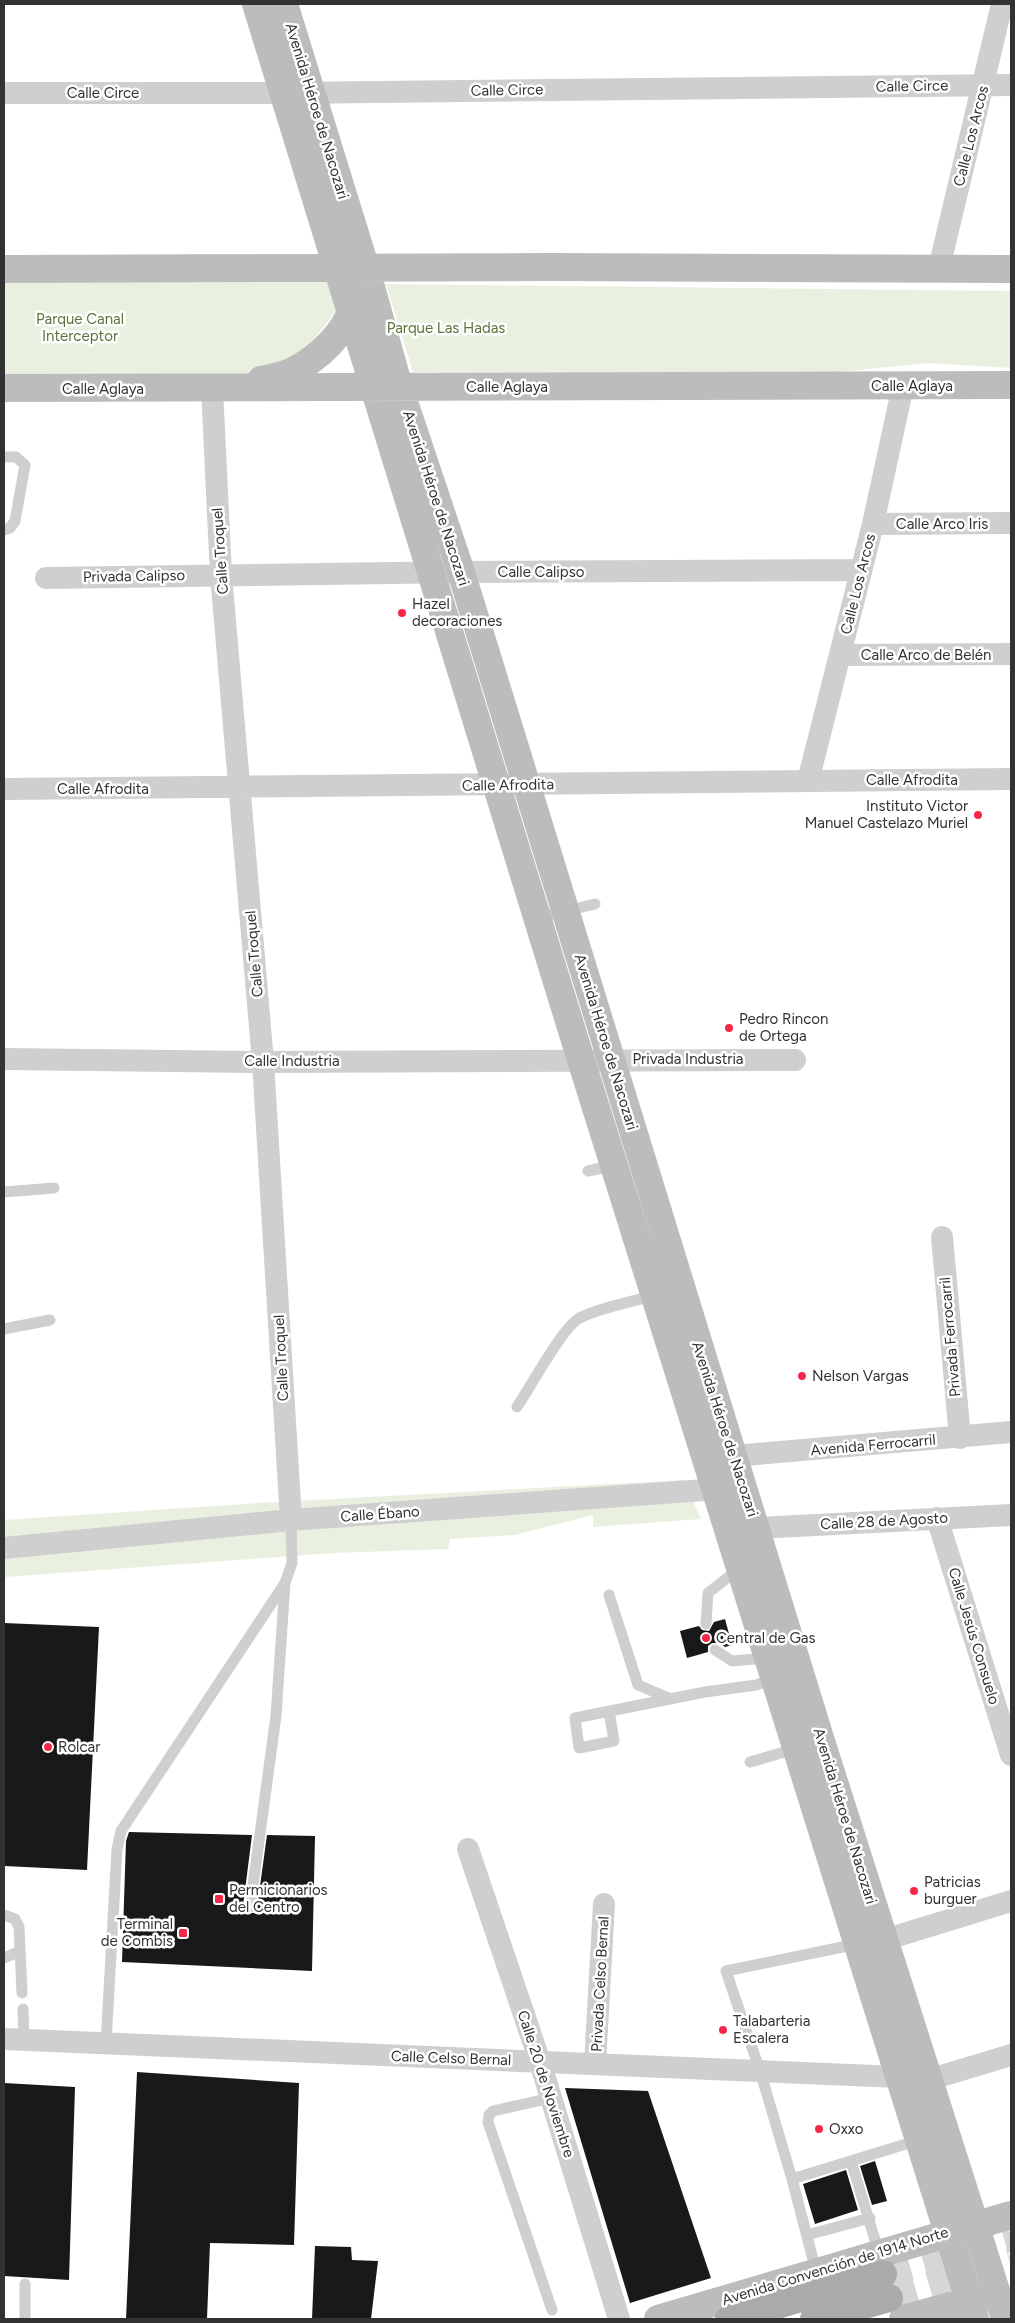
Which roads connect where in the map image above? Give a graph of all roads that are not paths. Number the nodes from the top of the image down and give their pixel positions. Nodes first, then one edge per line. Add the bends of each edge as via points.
1 (256, 4) edge
2 (284, 4) edge
3 (1002, 4) edge
4 (983, 85) junction
5 (1011, 85) edge
6 (298, 92) junction
7 (4, 93) edge
8 (337, 268) junction
9 (366, 268) junction
10 (938, 268) junction
11 (4, 269) edge
12 (1011, 269) edge
13 (352, 312) junction
14 (1011, 385) edge
15 (903, 386) junction
16 (387, 387) junction
17 (4, 388) edge
18 (221, 388) junction
19 (4, 456) edge
20 (873, 524) junction
21 (1011, 524) edge
22 (4, 530) edge
23 (861, 570) junction
24 (461, 572) junction
25 (432, 573) junction
26 (221, 575) junction
27 (46, 578) dead end
28 (1011, 654) edge
29 (840, 655) junction
30 (1011, 780) edge
31 (808, 781) junction
32 (526, 784) junction
33 (498, 786) junction
34 (241, 788) junction
35 (4, 790) edge
36 (595, 904) dead end
37 (565, 911) junction
38 (536, 918) junction
39 (4, 1059) edge
40 (612, 1059) junction
41 (581, 1060) junction
42 (794, 1060) dead end
43 (263, 1062) junction
44 (620, 1163) junction
45 (54, 1188) dead end
46 (4, 1192) edge
47 (942, 1237) dead end
48 (668, 1292) junction
49 (50, 1320) dead end
50 (4, 1329) edge
51 (517, 1407) dead end
52 (1011, 1432) edge
53 (960, 1438) junction
54 (734, 1456) junction
55 (743, 1486) junction
56 (715, 1490) junction
57 (1011, 1515) edge
58 (937, 1518) junction
59 (291, 1520) junction
60 (756, 1528) junction
61 (8, 1546) edge
62 (740, 1568) junction
63 (285, 1583) junction
64 (609, 1595) dead end
65 (706, 1624) dead end
66 (715, 1650) dead end
67 (771, 1668) junction
68 (671, 1699) junction
69 (1004, 1707) edge
70 (608, 1711) dead end
71 (808, 1744) junction
72 (1011, 1755) edge
73 (750, 1762) dead end
74 (468, 1850) dead end
75 (1011, 1901) edge
76 (604, 1904) dead end
77 (250, 1907) dead end
78 (4, 1915) edge
79 (884, 1940) junction
80 (857, 1944) junction
81 (20, 1951) junction
82 (4, 1958) edge
83 (22, 1993) dead end
84 (23, 2009) dead end
85 (14, 2039) edge
86 (106, 2043) junction
87 (1011, 2055) edge
88 (540, 2062) junction
89 (595, 2064) junction
90 (760, 2071) junction
91 (899, 2077) junction
92 (928, 2080) junction
93 (551, 2098) junction
94 (919, 2140) junction
95 (851, 2161) junction
96 (792, 2179) junction
97 (1011, 2215) edge
98 (870, 2218) junction
99 (961, 2228) junction
100 (806, 2235) junction
101 (816, 2271) junction
102 (25, 2284) dead end
103 (888, 2286) edge
104 (1004, 2291) edge
105 (552, 2310) dead end
106 (973, 2310) edge
107 (25, 2319) edge
108 (619, 2319) edge
109 (658, 2319) edge
110 (729, 2319) edge
111 (814, 2319) edge
112 (1005, 2319) edge

1 - 6 main road, Avenida Héroe de Nacozari
2 - 6 main road, Avenida Héroe de Nacozari
3 - 4 street, Calle Los Arcos
4 - 5 street, Calle Circe
4 - 6 street, Calle Circe
4 - 10 street, Calle Los Arcos
6 - 7 street, Calle Circe
6 - 8 main road, Avenida Héroe de Nacozari
6 - 9 main road, Avenida Héroe de Nacozari
8 - 9 main road
8 - 11 main road
8 - 13 main road, Avenida Héroe de Nacozari
9 - 10 main road
9 - 13 main road
9 - 16 main road, Avenida Héroe de Nacozari
10 - 12 main road
13 - 16 main road, Avenida Héroe de Nacozari
13 - 18 main road via 333,344 291,372
14 - 15 main road, Calle Aglaya
15 - 16 main road, Calle Aglaya
15 - 20 street, Calle Los Arcos
16 - 18 main road, Calle Aglaya
16 - 24 main road, Avenida Héroe de Nacozari
16 - 25 main road, Avenida Héroe de Nacozari
17 - 18 main road, Calle Aglaya
18 - 26 street, Calle Troquel
19 - 22 lane via 16,457 25,465 15,521
20 - 21 street, Calle Arco Iris
20 - 23 street, Calle Los Arcos
23 - 24 street, Calle Calipso
23 - 29 street, Calle Los Arcos
24 - 25 street, Calle Calipso
24 - 32 main road, Avenida Héroe de Nacozari
25 - 26 street, Calle Calipso
25 - 33 main road, Avenida Héroe de Nacozari
26 - 27 street, Privada Calipso
26 - 34 street, Calle Troquel
28 - 29 street, Calle Arco de Belén
29 - 31 street, Calle Los Arcos
30 - 31 street, Calle Afrodita
31 - 32 street, Calle Afrodita
32 - 33 street, Calle Afrodita
32 - 37 main road, Avenida Héroe de Nacozari
33 - 34 street, Calle Afrodita
33 - 38 main road, Avenida Héroe de Nacozari
34 - 35 street, Calle Afrodita
34 - 43 street, Calle Troquel
36 - 37 lane
37 - 38 lane
37 - 40 main road, Avenida Héroe de Nacozari
38 - 41 main road, Avenida Héroe de Nacozari
39 - 43 street, Calle Industria
40 - 41 street, Privada Industria
40 - 42 street, Privada Industria
40 - 44 main road, Avenida Héroe de Nacozari
41 - 43 street, Calle Industria
41 - 44 main road, Avenida Héroe de Nacozari
43 - 59 street, Calle Troquel
44 - 48 main road, Avenida Héroe de Nacozari
45 - 46 lane
47 - 53 street, Privada Ferrocarril
48 - 51 lane via 578,1318 566,1331
48 - 54 main road, Avenida Héroe de Nacozari
48 - 56 main road, Avenida Héroe de Nacozari
49 - 50 lane
52 - 53 street, Avenida Ferrocarril
53 - 54 street, Avenida Ferrocarril
54 - 55 main road, Avenida Héroe de Nacozari
55 - 56 street, Calle Ébano
55 - 60 main road, Avenida Héroe de Nacozari
56 - 59 street, Calle Ébano
56 - 62 main road, Avenida Héroe de Nacozari
57 - 58 street, Calle 28 de Agosto
58 - 60 street, Calle 28 de Agosto
58 - 69 street, Calle Jesús Consuelo
59 - 61 street, Calle Ébano
59 - 63 lane via 292,1563
60 - 71 main road, Avenida Héroe de Nacozari
62 - 65 lane via 708,1593
62 - 67 main road, Avenida Héroe de Nacozari
63 - 77 lane via 276,1716
63 - 86 lane via 121,1831 117,1849
64 - 68 lane via 638,1685
66 - 67 lane via 732,1661
67 - 68 lane via 756,1685
67 - 71 main road, Avenida Héroe de Nacozari
68 - 70 lane
69 - 72 street, Calle Jesús Consuelo
71 - 73 lane
71 - 79 main road, Avenida Héroe de Nacozari
71 - 80 main road, Avenida Héroe de Nacozari
74 - 88 street, Calle 20 de Noviembre
75 - 79 street
76 - 89 street, Privada Celso Bernal
78 - 81 lane via 15,1919 19,1927
79 - 92 main road, Avenida Héroe de Nacozari
80 - 90 lane via 726,1971
80 - 91 main road, Avenida Héroe de Nacozari
81 - 82 lane
81 - 83 lane
84 - 85 lane
85 - 86 street, Calle Celso Bernal
86 - 88 street, Calle Celso Bernal
87 - 92 street
88 - 89 street, Calle Celso Bernal
88 - 93 street, Calle 20 de Noviembre
89 - 90 street, Calle Celso Bernal
90 - 91 street, Calle Celso Bernal
90 - 96 lane
91 - 94 main road, Avenida Héroe de Nacozari
92 - 99 main road, Avenida Héroe de Nacozari
93 - 105 lane via 493,2111 488,2115 488,2122
93 - 108 street, Calle 20 de Noviembre
94 - 95 lane
94 - 99 main road, Avenida Héroe de Nacozari
95 - 96 lane
95 - 98 lane
96 - 100 lane
97 - 99 main road, Avenida Convención de 1914 Norte
98 - 100 lane
98 - 103 lane
99 - 103 main road, Avenida Convención de 1914 Norte
99 - 104 main road
99 - 106 main road
100 - 101 lane
101 - 103 main road, Avenida Convención de 1914 Norte
101 - 109 main road, Avenida Convención de 1914 Norte
102 - 107 lane
103 - 106 main road, Avenida Convención de 1914 Norte
103 - 110 main road, Avenida Convención de 1914 Norte
103 - 111 main road, Avenida Convención de 1914 Norte
104 - 106 main road, Avenida Convención de 1914 Norte
104 - 112 main road

